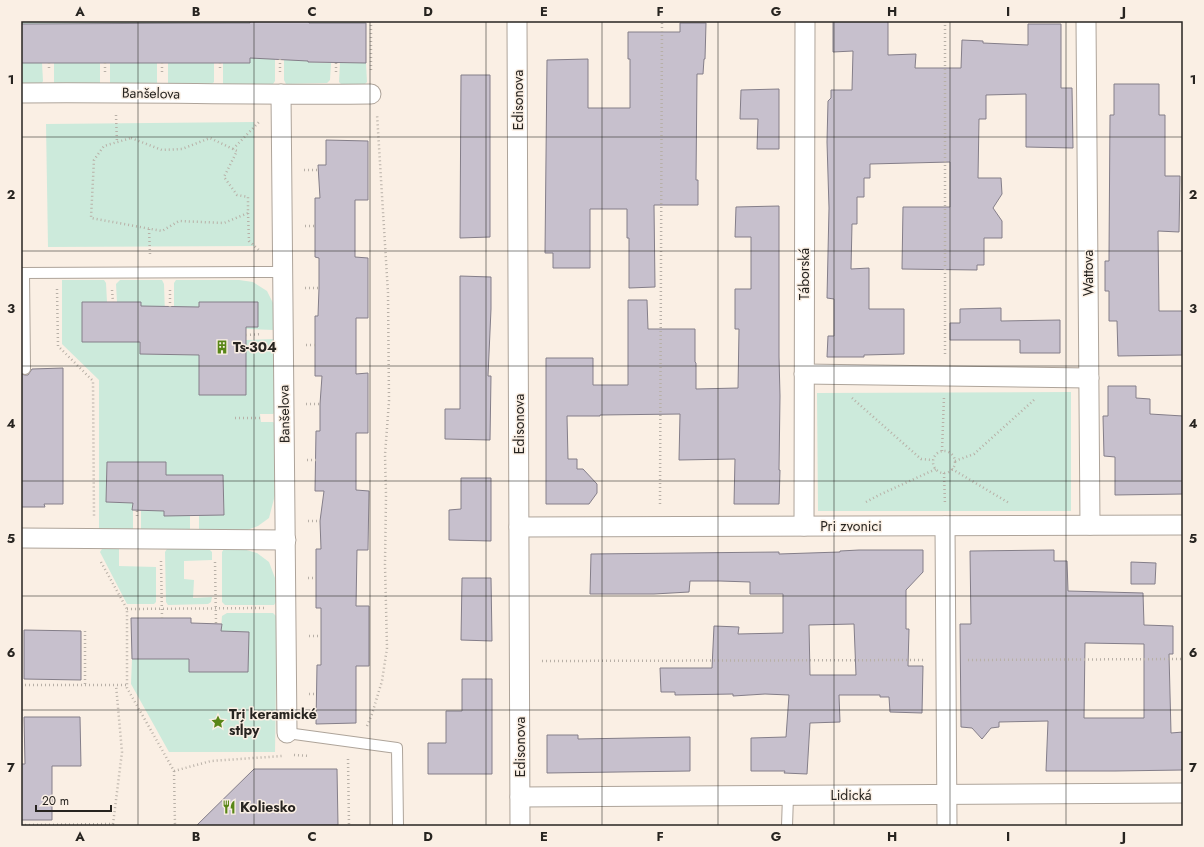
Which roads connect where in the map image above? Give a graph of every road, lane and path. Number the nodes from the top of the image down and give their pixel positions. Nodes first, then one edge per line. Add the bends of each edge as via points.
1 (371, 21) edge
2 (517, 21) edge
3 (662, 21) edge
4 (805, 21) edge
5 (944, 21) edge
6 (1086, 21) edge
7 (115, 92) junction
8 (21, 93) edge
9 (281, 94) junction
10 (371, 94) junction
11 (117, 143) junction
12 (248, 213) junction
13 (149, 229) junction
14 (151, 272) junction
15 (279, 272) junction
16 (22, 273) edge
17 (56, 273) junction
18 (25, 369) dead end
19 (804, 374) junction
20 (826, 374) junction
21 (945, 376) junction
22 (1060, 378) junction
23 (1089, 378) junction
24 (235, 418) dead end
25 (284, 418) junction
26 (942, 451) junction
27 (933, 460) junction
28 (955, 461) junction
29 (936, 469) junction
30 (952, 469) junction
31 (944, 473) junction
32 (866, 502) dead end
33 (1013, 505) dead end
34 (945, 518) junction
35 (1090, 525) junction
36 (1183, 525) edge
37 (804, 526) junction
38 (519, 527) junction
39 (660, 527) junction
40 (21, 538) edge
41 (91, 538) junction
42 (161, 539) junction
43 (214, 539) junction
44 (286, 540) junction
45 (216, 608) junction
46 (286, 608) junction
47 (127, 609) junction
48 (162, 609) junction
49 (162, 618) dead end
50 (216, 624) dead end
51 (85, 631) dead end
52 (1183, 659) edge
53 (946, 660) junction
54 (519, 661) junction
55 (85, 684) junction
56 (21, 685) edge
57 (116, 685) junction
58 (127, 685) junction
59 (287, 733) joint
60 (359, 743) junction
61 (311, 756) dead end
62 (348, 757) dead end
63 (174, 772) junction
64 (1183, 793) edge
65 (947, 795) junction
66 (788, 796) junction
67 (520, 797) junction
68 (21, 825) edge
69 (174, 826) edge
70 (349, 826) edge
71 (398, 826) edge
72 (520, 826) edge
73 (788, 826) edge
74 (947, 826) edge

1 - 10 path
2 - 38 street, Edisonova
3 - 39 path
4 - 19 street, Táborská
5 - 21 path
6 - 23 street, Wattova
7 - 8 street, Banšelova
7 - 9 street, Banšelova
7 - 11 path
9 - 10 street, Banšelova
9 - 15 street, Banšelova
10 - 60 path via 377,107 388,293 389,401 385,455 387,648 382,681 372,714
11 - 12 path via 132,138 162,150 182,149 210,138 237,151 224,177 237,195 248,196
11 - 13 path via 104,146 94,160 91,218
12 - 13 path via 224,223 179,221 162,231
12 - 15 path via 249,241
13 - 14 path
14 - 15 lane
14 - 17 lane
15 - 25 street, Banšelova
16 - 17 lane
16 - 18 lane
17 - 41 path via 58,346 93,381
19 - 20 street
19 - 37 street, Táborská
20 - 21 street
20 - 27 path via 921,459
21 - 22 street
21 - 26 path
22 - 23 street
22 - 28 path via 974,454
23 - 35 street, Wattova
24 - 25 path
25 - 44 street, Banšelova
26 - 27 path via 934,456
26 - 28 path via 951,453
27 - 29 path
28 - 30 path
29 - 31 path
29 - 32 path
30 - 31 path
30 - 33 path
31 - 34 path
34 - 35 street, Pri zvonici
34 - 37 street, Pri zvonici
34 - 53 street
35 - 36 street, Pri zvonici
37 - 39 street, Pri zvonici
38 - 39 street, Pri zvonici
38 - 54 street, Edisonova
40 - 41 street
41 - 42 street
41 - 47 path
42 - 43 street
42 - 48 path
43 - 44 street
43 - 45 path
44 - 46 street, Banšelova
45 - 46 path
45 - 48 path
45 - 50 path
46 - 59 street, Banšelova
47 - 48 path
47 - 58 path
48 - 49 path
51 - 55 path
52 - 53 path
53 - 54 path
53 - 65 street
54 - 67 street, Edisonova
55 - 56 path
55 - 57 path
57 - 58 path
57 - 68 path via 122,752 113,824
58 - 63 path
59 - 60 lane
60 - 71 lane via 397,748
61 - 63 path via 289,755 211,761
62 - 70 path
63 - 69 path
64 - 65 street, Lidická
65 - 66 street, Lidická
65 - 74 street
66 - 67 street, Lidická
66 - 73 lane
67 - 72 street, Edisonova

